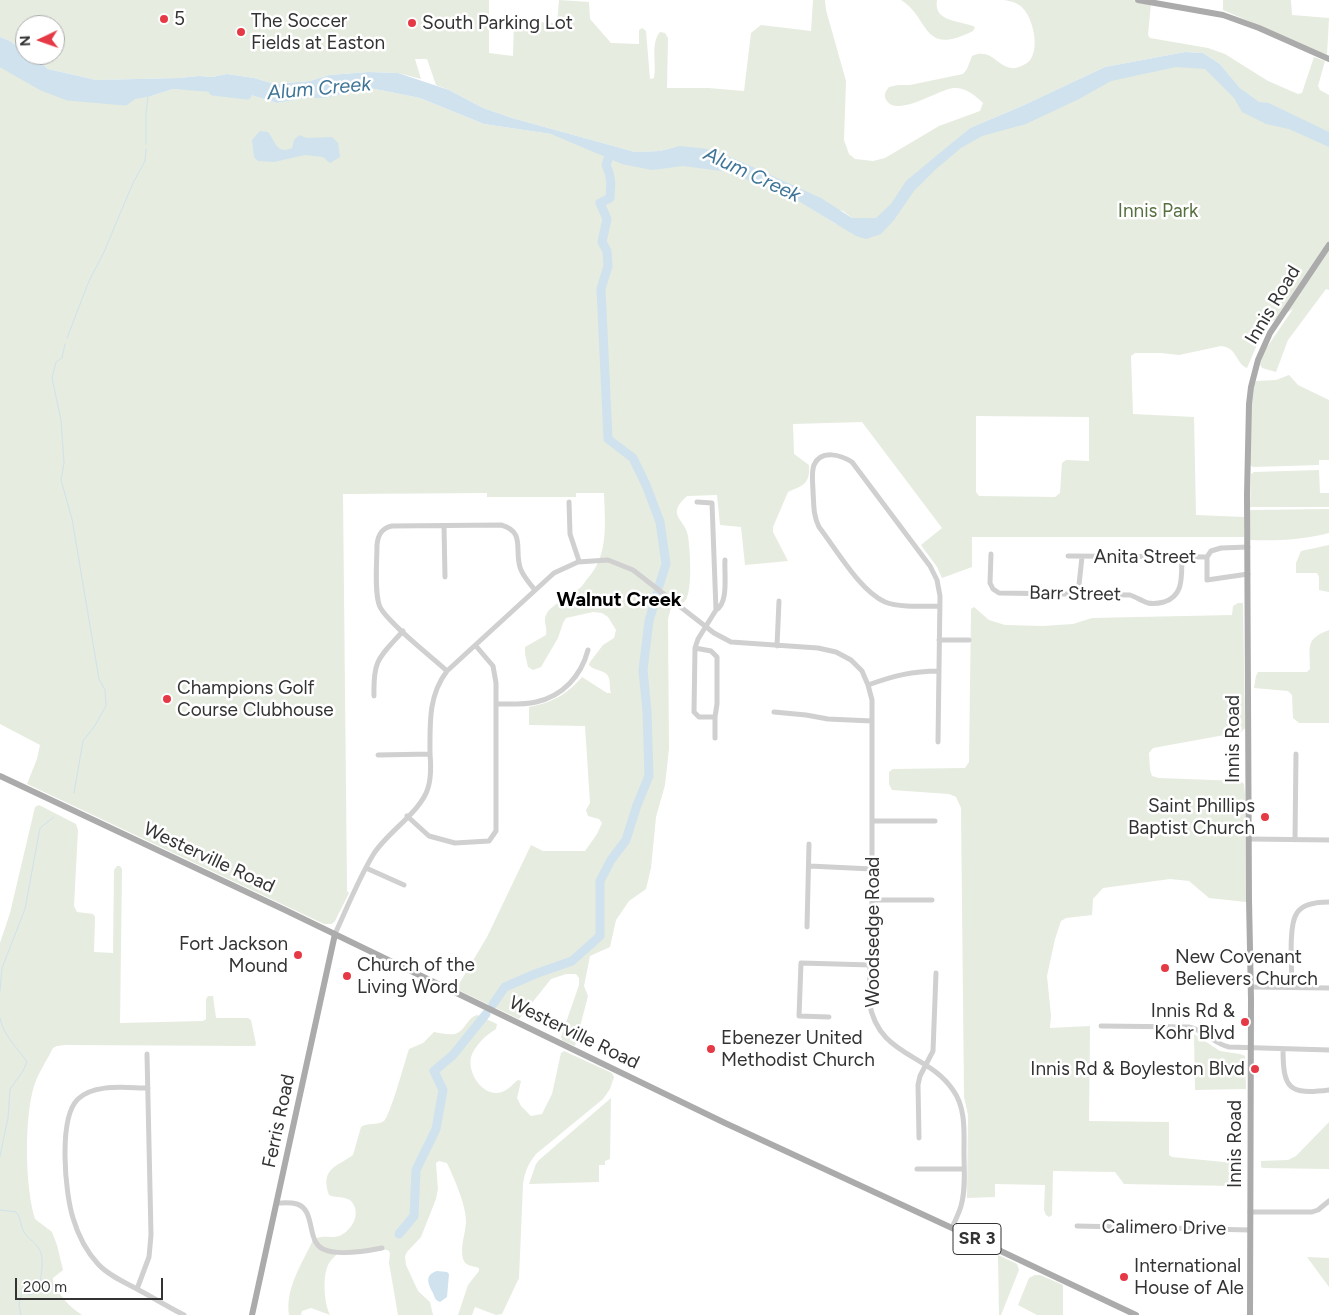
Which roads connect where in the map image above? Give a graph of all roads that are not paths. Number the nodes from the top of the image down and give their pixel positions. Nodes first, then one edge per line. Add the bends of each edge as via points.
1 (1138, 0) edge
2 (1329, 59) edge
3 (1329, 245) edge
4 (570, 502) dead end
5 (697, 502) dead end
6 (444, 526) junction
7 (1248, 547) junction
8 (991, 554) dead end
9 (1068, 556) dead end
10 (1082, 557) junction
11 (1182, 557) junction
12 (1207, 557) junction
13 (725, 560) dead end
14 (579, 561) junction
15 (1248, 574) junction
16 (445, 578) dead end
17 (535, 590) junction
18 (1078, 594) junction
19 (779, 601) dead end
20 (940, 606) junction
21 (716, 610) junction
22 (705, 626) junction
23 (403, 631) junction
24 (940, 640) junction
25 (969, 640) dead end
26 (476, 646) junction
27 (777, 646) junction
28 (695, 648) junction
29 (588, 650) dead end
30 (448, 671) junction
31 (939, 671) junction
32 (868, 685) junction
33 (374, 696) dead end
34 (496, 704) junction
35 (774, 712) dead end
36 (714, 717) junction
37 (872, 721) junction
38 (715, 738) dead end
39 (938, 742) dead end
40 (430, 754) junction
41 (1296, 754) dead end
42 (378, 756) dead end
43 (0, 776) edge
44 (408, 816) junction
45 (935, 821) dead end
46 (872, 822) junction
47 (1249, 839) junction
48 (1295, 840) junction
49 (1329, 840) edge
50 (809, 844) dead end
51 (808, 866) junction
52 (366, 868) junction
53 (872, 869) junction
54 (404, 885) dead end
55 (872, 900) junction
56 (932, 900) dead end
57 (1329, 902) edge
58 (806, 927) dead end
59 (335, 934) junction
60 (871, 965) junction
61 (936, 973) dead end
62 (1251, 987) junction
63 (1292, 987) junction
64 (1329, 988) edge
65 (829, 1017) dead end
66 (1101, 1026) dead end
67 (1251, 1048) junction
68 (1283, 1049) junction
69 (1329, 1050) edge
70 (147, 1054) dead end
71 (926, 1066) junction
72 (148, 1088) junction
73 (1329, 1090) edge
74 (919, 1138) dead end
75 (917, 1169) dead end
76 (964, 1169) junction
77 (1329, 1201) edge
78 (277, 1203) junction
79 (1250, 1212) junction
80 (1077, 1226) dead end
81 (952, 1228) junction
82 (1250, 1230) junction
83 (382, 1248) dead end
84 (138, 1289) junction
85 (184, 1315) edge
86 (252, 1315) edge
87 (1136, 1315) edge
88 (1250, 1315) edge

1 - 2 main road via 1223,15
3 - 7 main road, Innis Road via 1270,333 1258,360 1249,404
4 - 14 street via 570,534
5 - 21 street via 712,502
6 - 16 street
6 - 17 street via 501,525 514,531 520,568
6 - 23 street via 386,527 377,538 380,607
7 - 12 street, Anita Street via 1221,548 1211,551
7 - 15 main road, Innis Road
8 - 18 street, Barr Street via 990,583 993,590
9 - 10 street, Anita Street
10 - 11 street, Anita Street
10 - 18 street
11 - 12 street, Anita Street
11 - 18 street, Barr Street via 1182,583 1172,599 1149,603 1130,595
12 - 15 street via 1208,580
13 - 21 street via 724,601
14 - 17 street via 554,573
14 - 22 street via 608,560 633,570
15 - 47 main road, Innis Road
17 - 26 street
19 - 27 street
20 - 20 street via 886,602 865,587 815,518 813,473 820,458 840,455 852,462 930,566 938,580
20 - 24 street
21 - 22 street
22 - 27 street via 731,642
22 - 28 street
23 - 30 street
23 - 33 street via 375,665
24 - 25 street
24 - 31 street
26 - 30 street
26 - 34 street via 493,666
27 - 32 street via 836,652 862,671
28 - 36 street via 711,651 717,657
28 - 36 street via 695,715
29 - 34 street via 580,672 552,697 535,702
30 - 40 street via 434,695 430,713
31 - 32 street via 898,674
31 - 39 street
32 - 37 street, Woodsedge Road
34 - 44 street via 498,828 491,840 455,843 429,836
35 - 37 street
36 - 38 street
37 - 46 street, Woodsedge Road
40 - 42 street
40 - 44 street via 428,789
41 - 48 street
43 - 59 main road, Westerville Road / SR 3
44 - 52 street via 382,842
45 - 46 street
46 - 53 street, Woodsedge Road
47 - 48 street
47 - 62 main road, Innis Road
48 - 49 street
50 - 51 street
51 - 53 street
51 - 58 street
52 - 54 street
52 - 59 street
53 - 55 street, Woodsedge Road
55 - 56 street
55 - 60 street, Woodsedge Road
57 - 63 street via 1306,905 1295,916
59 - 78 main road, Ferris Road
59 - 81 main road, Westerville Road / SR 3
60 - 65 street via 801,963 799,1016
60 - 71 street, Woodsedge Road via 869,1001 879,1030 903,1053
61 - 71 street via 934,1042
62 - 63 street
62 - 67 main road, Innis Road
63 - 64 street
66 - 67 street via 1189,1027 1222,1046
67 - 68 street
67 - 79 main road, Innis Road
68 - 69 street
68 - 73 street via 1283,1073 1291,1088 1306,1092
70 - 72 street
71 - 74 street via 918,1085
71 - 76 street, Woodsedge Road via 953,1090 959,1103 964,1128
72 - 84 street via 151,1235 149,1256
72 - 84 street via 114,1088 87,1093 70,1110 66,1123 67,1184 73,1217 86,1249 100,1266
75 - 76 street
76 - 81 street, Woodsedge Road via 961,1206
77 - 79 street via 1312,1212
78 - 83 street via 293,1203 304,1209 316,1242 323,1249 358,1252
78 - 86 main road, Ferris Road
79 - 82 main road, Innis Road
80 - 82 street, Calimero Drive
81 - 87 main road, Westerville Road / SR 3
82 - 88 main road, Innis Road
84 - 85 street

